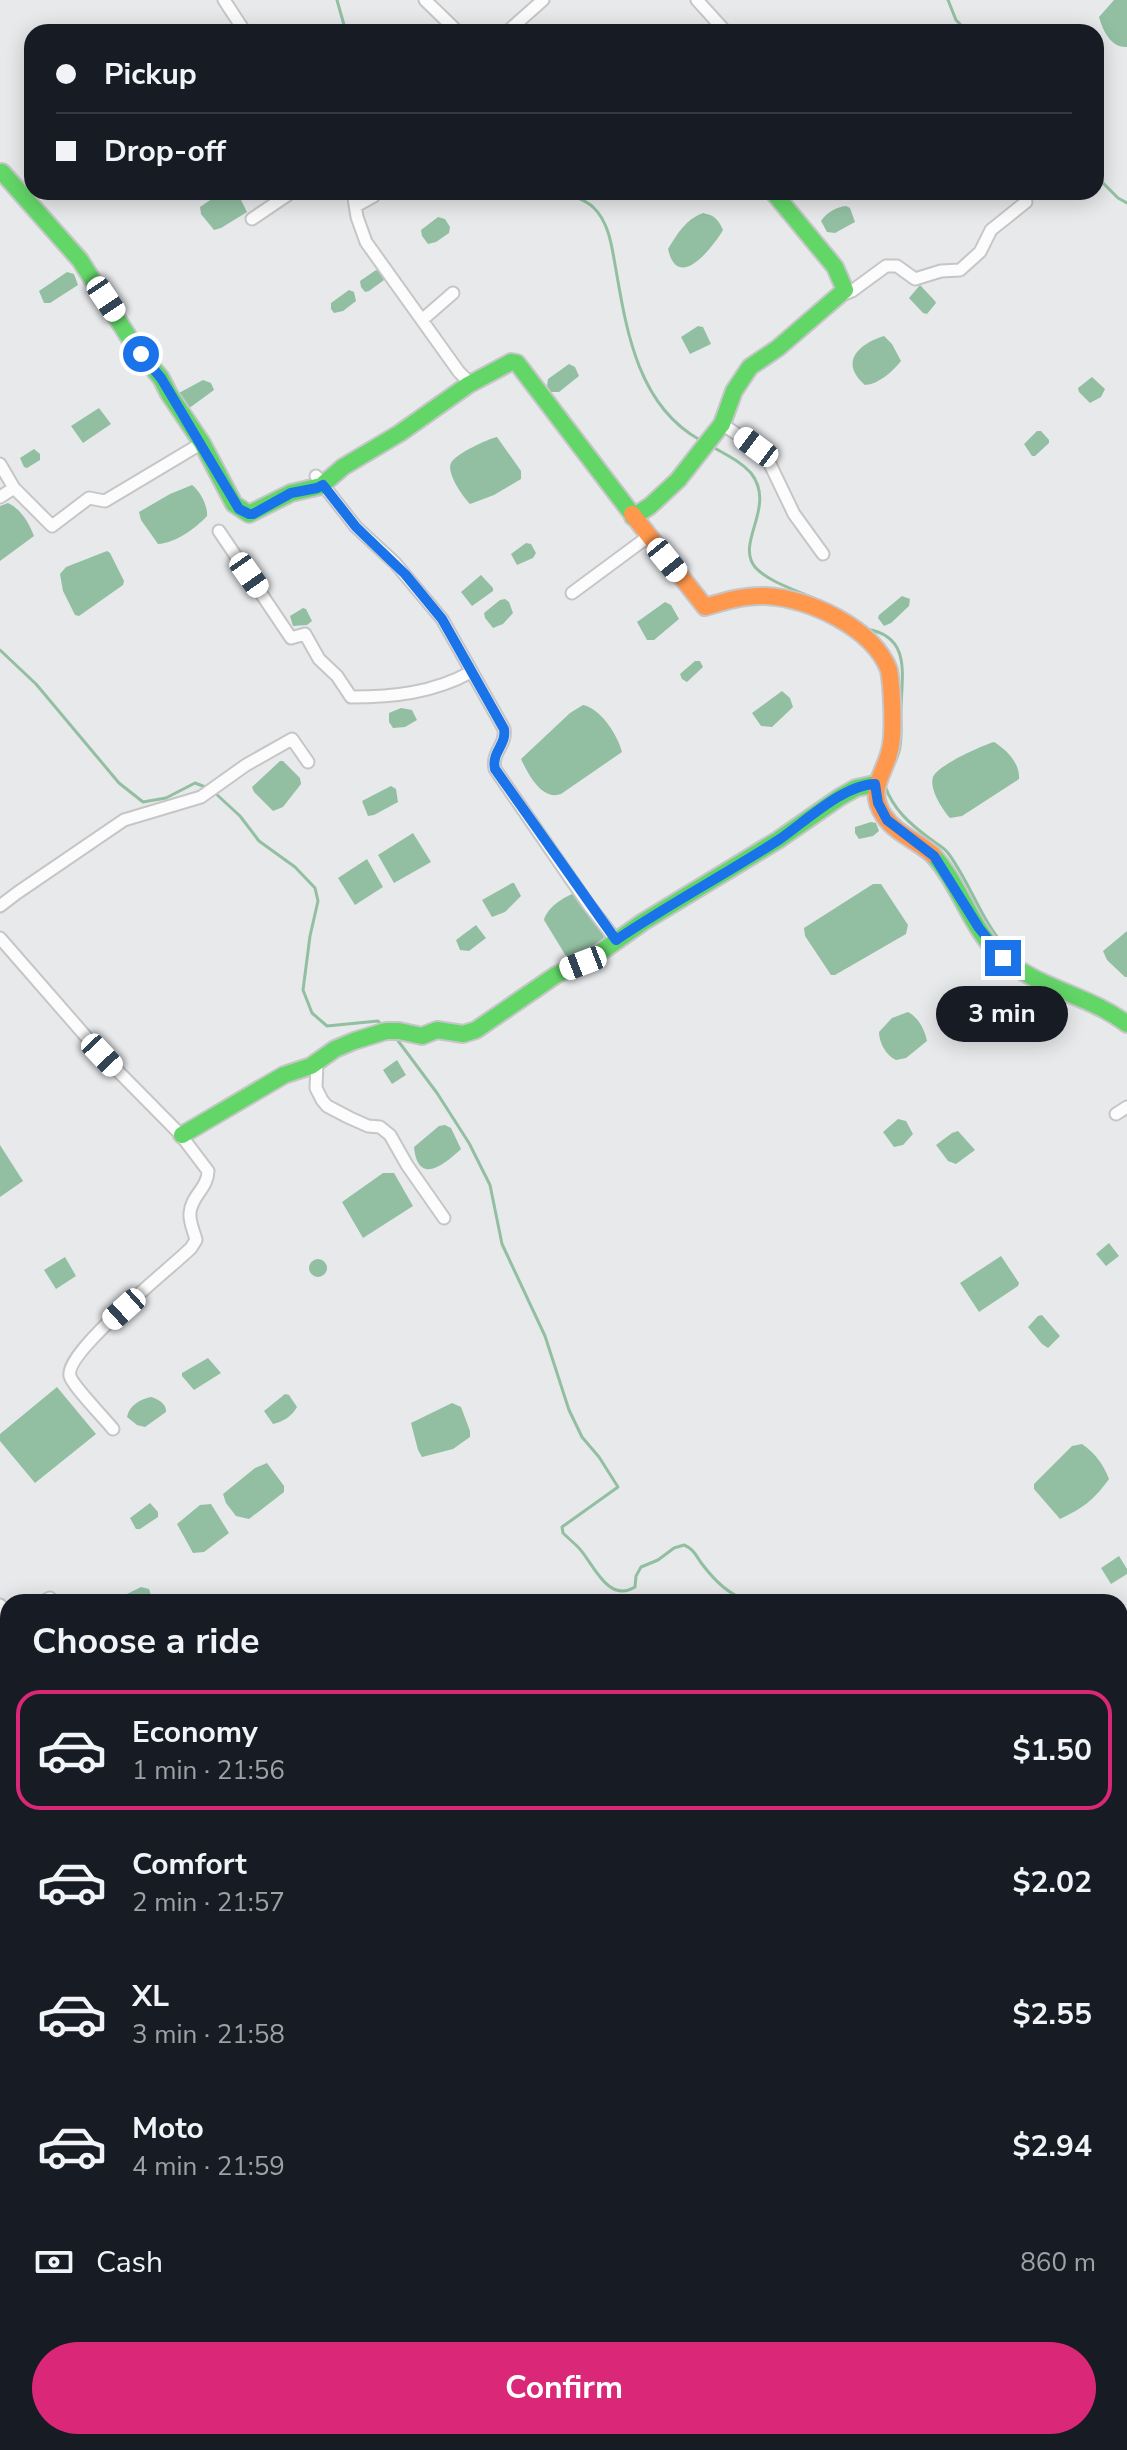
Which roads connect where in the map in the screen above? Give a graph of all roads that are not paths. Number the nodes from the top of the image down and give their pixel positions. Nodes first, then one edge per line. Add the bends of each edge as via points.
1 (224, 0) edge
2 (425, 0) edge
3 (543, 0) edge
4 (698, 1) edge
5 (240, 24) edge
6 (450, 24) edge
7 (516, 24) edge
8 (719, 24) edge
9 (2, 172) dead end
10 (24, 197) edge
11 (27, 200) edge
12 (280, 200) edge
13 (355, 200) edge
14 (365, 200) edge
15 (778, 200) edge
16 (1026, 202) dead end
17 (356, 206) junction
18 (252, 219) dead end
19 (453, 293) dead end
20 (841, 296) junction
21 (422, 320) junction
22 (471, 384) junction
23 (722, 424) junction
24 (202, 443) junction
25 (0, 464) edge
26 (319, 481) junction
27 (14, 488) junction
28 (0, 497) edge
29 (633, 517) junction
30 (219, 531) dead end
31 (649, 536) junction
32 (823, 554) dead end
33 (572, 593) dead end
34 (471, 672) junction
35 (308, 762) dead end
36 (875, 784) junction
37 (0, 906) edge
38 (0, 938) edge
39 (616, 940) junction
40 (1127, 1024) edge
41 (317, 1062) junction
42 (1127, 1107) edge
43 (1116, 1114) dead end
44 (182, 1135) junction
45 (444, 1218) dead end
46 (113, 1429) dead end

1 - 5 street
2 - 6 street
3 - 7 street
4 - 8 street
9 - 10 street
11 - 24 street via 80,260
12 - 18 street
13 - 17 street
14 - 17 street
15 - 20 street via 843,278
16 - 20 street via 991,230 980,252 960,270 915,279 897,266 886,266
17 - 21 street via 366,242
19 - 21 street
20 - 23 street via 750,367
21 - 22 street
22 - 26 street
22 - 29 street via 517,363
23 - 29 street via 678,480
23 - 32 street via 769,462 794,514
24 - 26 street via 234,504 249,514 291,493 317,488
24 - 27 street via 105,501 89,498 52,526
25 - 27 street
26 - 34 street via 434,608
27 - 28 street
29 - 31 street
30 - 34 street via 291,638 305,634 351,697 437,688
31 - 33 street
31 - 36 street via 705,607 734,597 782,596 836,617 871,643 888,669 892,730 890,753
34 - 39 street via 505,733 495,769
35 - 37 street via 292,739 201,797 124,820
36 - 39 street via 840,797
36 - 40 street via 887,820 934,856 1003,958
38 - 44 street via 111,1065
39 - 41 street via 476,1030 437,1030 422,1036 386,1031 335,1049
41 - 44 street via 284,1075
41 - 45 street via 316,1088 322,1100 390,1135
42 - 43 street
44 - 46 street via 208,1171 190,1211 196,1240 97,1333 70,1371 72,1381

